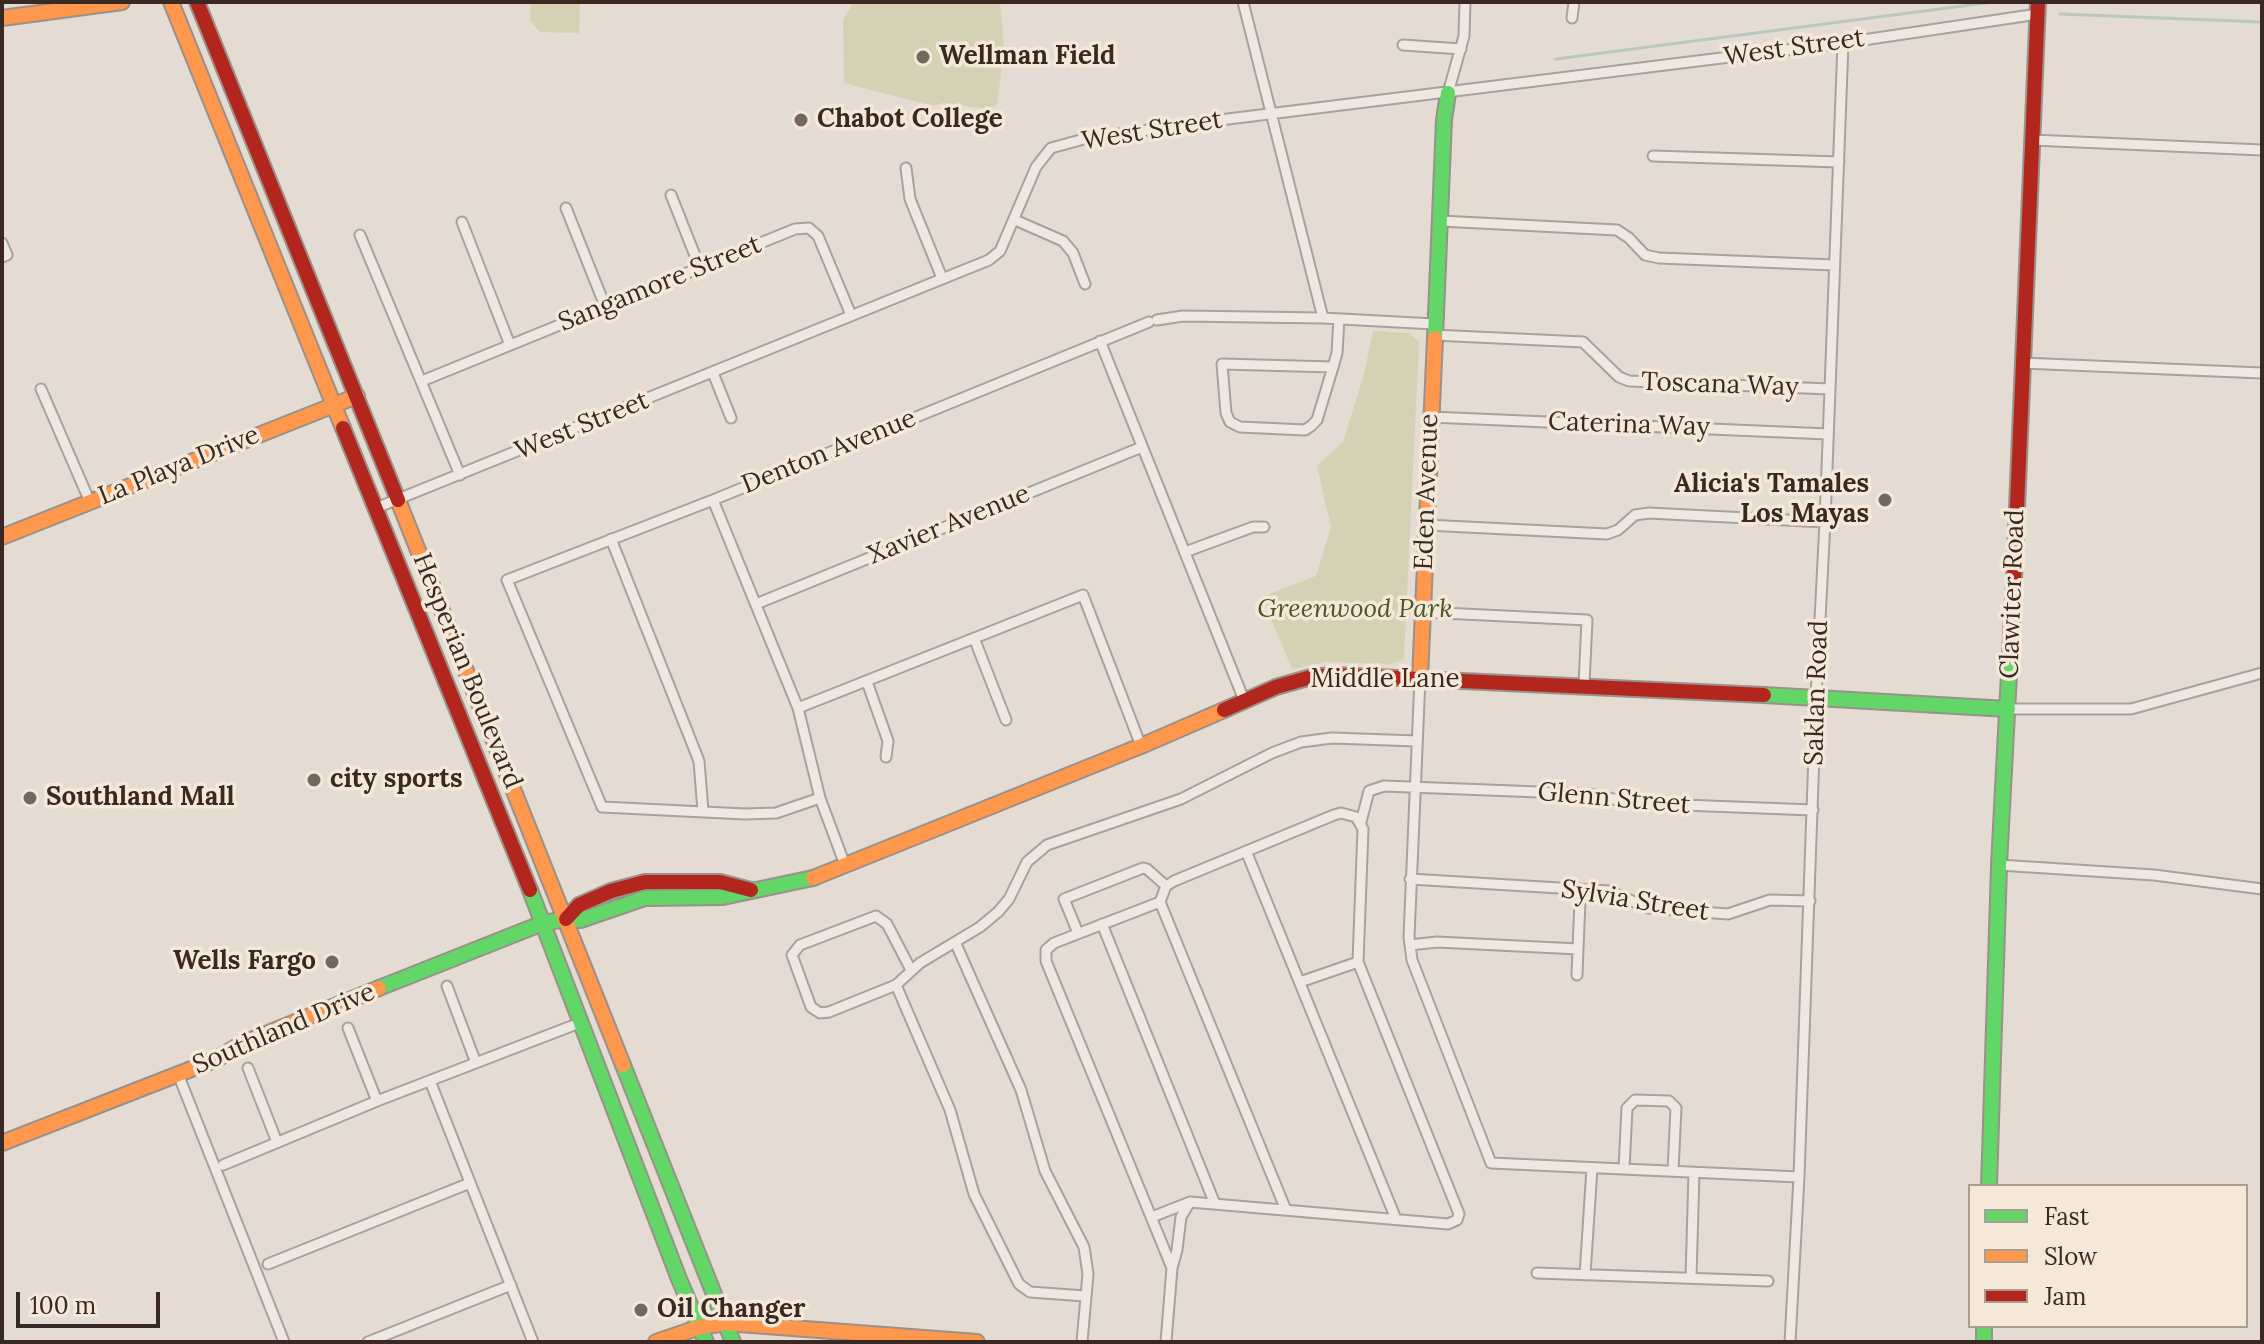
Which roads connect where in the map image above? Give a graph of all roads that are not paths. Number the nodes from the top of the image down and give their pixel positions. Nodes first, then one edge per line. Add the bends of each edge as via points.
1 (122, 2) edge
2 (171, 2) edge
3 (197, 2) edge
4 (1243, 2) edge
5 (1465, 2) edge
6 (1574, 2) edge
7 (2038, 8) edge
8 (2, 18) edge
9 (1572, 18) dead end
10 (1843, 43) junction
11 (1403, 45) dead end
12 (1461, 49) junction
13 (1448, 93) junction
14 (1272, 114) junction
15 (2032, 140) junction
16 (2262, 150) edge
17 (1653, 156) dead end
18 (1839, 162) junction
19 (906, 168) dead end
20 (671, 195) dead end
21 (566, 208) dead end
22 (1015, 220) junction
23 (1440, 221) junction
24 (462, 222) dead end
25 (360, 235) dead end
26 (2, 243) edge
27 (4, 256) edge
28 (1834, 265) junction
29 (700, 268) junction
30 (942, 278) junction
31 (1085, 284) dead end
32 (605, 306) junction
33 (851, 315) junction
34 (1323, 318) junction
35 (1339, 319) junction
36 (1434, 329) junction
37 (1100, 341) junction
38 (510, 345) junction
39 (2022, 363) junction
40 (1333, 367) junction
41 (713, 373) junction
42 (2262, 373) edge
43 (422, 381) junction
44 (41, 389) dead end
45 (1830, 389) junction
46 (357, 396) junction
47 (334, 405) junction
48 (1430, 417) junction
49 (731, 418) dead end
50 (1828, 434) junction
51 (1142, 447) junction
52 (460, 475) junction
53 (398, 500) junction
54 (713, 500) junction
55 (90, 502) junction
56 (376, 508) junction
57 (1825, 522) junction
58 (1426, 525) junction
59 (1264, 527) dead end
60 (2, 537) edge
61 (611, 539) junction
62 (1185, 552) junction
63 (756, 604) junction
64 (1422, 612) junction
65 (974, 638) junction
66 (2262, 673) edge
67 (1420, 678) junction
68 (867, 682) junction
69 (1584, 685) junction
70 (1816, 697) junction
71 (1244, 700) junction
72 (798, 708) junction
73 (2008, 709) junction
74 (1006, 720) dead end
75 (1417, 741) junction
76 (1141, 746) junction
77 (886, 757) dead end
78 (1415, 786) junction
79 (820, 798) junction
80 (1813, 810) junction
81 (703, 811) junction
82 (1361, 822) junction
83 (1246, 851) junction
84 (845, 865) junction
85 (1999, 865) junction
86 (1410, 879) junction
87 (1166, 886) junction
88 (2262, 889) edge
89 (1580, 901) dead end
90 (1810, 901) junction
91 (1160, 902) junction
92 (566, 919) junction
93 (543, 923) junction
94 (1102, 924) junction
95 (1078, 933) junction
96 (955, 942) junction
97 (1410, 945) junction
98 (1578, 949) junction
99 (1358, 962) junction
100 (911, 970) junction
101 (1577, 975) dead end
102 (1300, 982) junction
103 (896, 985) junction
104 (447, 986) dead end
105 (582, 1022) junction
106 (348, 1028) dead end
107 (476, 1063) junction
108 (248, 1068) dead end
109 (178, 1074) junction
110 (430, 1081) junction
111 (377, 1101) junction
112 (277, 1142) junction
113 (2, 1143) edge
114 (223, 1165) dead end
115 (1592, 1168) junction
116 (1624, 1169) junction
117 (1673, 1171) junction
118 (1694, 1172) junction
119 (1799, 1177) junction
120 (470, 1183) junction
121 (1989, 1184) edge
122 (1190, 1202) junction
123 (1215, 1204) junction
124 (1286, 1210) junction
125 (1152, 1217) junction
126 (1396, 1219) junction
127 (268, 1264) dead end
128 (1172, 1268) junction
129 (1537, 1273) dead end
130 (1585, 1275) junction
131 (1691, 1278) junction
132 (1768, 1281) dead end
133 (511, 1285) junction
134 (1085, 1296) junction
135 (726, 1323) junction
136 (700, 1327) junction
137 (284, 1342) edge
138 (368, 1342) edge
139 (533, 1342) edge
140 (656, 1342) edge
141 (706, 1342) edge
142 (733, 1342) edge
143 (975, 1342) edge
144 (1082, 1342) edge
145 (1166, 1342) edge
146 (1790, 1342) edge

1 - 8 main road
2 - 47 main road, Hesperian Boulevard
3 - 46 main road, Hesperian Boulevard
4 - 14 street
5 - 12 street, Eden Avenue
6 - 9 street
7 - 10 street, West Street
7 - 15 main road, Clawiter Road
10 - 13 street, West Street
10 - 18 street, Saklan Road
11 - 12 street
12 - 13 street, Eden Avenue
13 - 14 street, West Street
13 - 23 main road, Eden Avenue
14 - 22 street, West Street via 1051,148 1036,167
14 - 34 street
15 - 16 street
15 - 39 main road, Clawiter Road
17 - 18 street
18 - 28 street, Saklan Road
19 - 30 street via 910,199
20 - 29 street
21 - 32 street
22 - 30 street, West Street via 1000,251 989,260
22 - 31 street via 1063,241
23 - 28 street via 1617,230 1645,255 1659,258
23 - 36 main road, Eden Avenue
24 - 38 street
25 - 43 street
26 - 27 street
28 - 45 street, Saklan Road
29 - 32 street, Sangamore Street
29 - 33 street, Sangamore Street via 809,228 818,236
30 - 33 street, West Street
32 - 38 street, Sangamore Street
33 - 41 street, West Street
34 - 35 street, Denton Avenue
34 - 37 street, Denton Avenue via 1183,316
35 - 36 street, Denton Avenue
35 - 40 street
36 - 45 street, Toscana Way via 1583,342 1629,381
36 - 48 main road, Eden Avenue
37 - 51 street
37 - 54 street, Denton Avenue
38 - 43 street, Sangamore Street
39 - 42 street
39 - 73 main road, Clawiter Road
40 - 40 street via 1317,420 1305,430 1230,422 1222,364
41 - 49 street
41 - 52 street, West Street
43 - 52 street
44 - 55 street
45 - 50 street, Saklan Road
46 - 47 main road, La Playa Drive
46 - 53 main road, Hesperian Boulevard
47 - 55 main road, La Playa Drive
47 - 56 main road, Hesperian Boulevard
48 - 50 street, Caterina Way
48 - 58 main road, Eden Avenue
50 - 57 street, Saklan Road
51 - 62 street
51 - 63 street, Xavier Avenue
52 - 53 street, West Street
53 - 56 street, West Street
53 - 92 main road, Hesperian Boulevard
54 - 61 street, Denton Avenue
54 - 63 street
55 - 60 main road, La Playa Drive
56 - 93 main road, Hesperian Boulevard
57 - 58 street via 1649,513 1635,515 1607,534
57 - 70 street, Saklan Road
58 - 64 main road, Eden Avenue
59 - 62 street
61 - 81 street via 699,761
61 - 81 street, Denton Avenue via 507,580 602,807
62 - 71 street
63 - 72 street
64 - 67 main road, Eden Avenue
64 - 69 street via 1587,620
65 - 68 street
65 - 74 street
65 - 76 street via 1083,595
66 - 73 street via 2131,709
67 - 69 main road, Middle Lane
67 - 71 main road, Middle Lane via 1311,677
67 - 75 street, Eden Avenue
68 - 72 street
68 - 77 street via 888,741
69 - 70 main road, Middle Lane
70 - 73 main road, Middle Lane
70 - 80 street, Saklan Road
71 - 76 main road, Middle Lane
72 - 79 street
73 - 85 main road, Clawiter Road
75 - 78 street, Eden Avenue
75 - 96 street via 1301,742 1181,799 1047,845 1027,862 998,912
76 - 84 main road, Middle Lane
78 - 80 street, Glenn Street
78 - 82 street, Glenn Street via 1369,791
78 - 86 street, Eden Avenue
79 - 81 street via 776,813
79 - 84 street
80 - 90 street, Saklan Road
82 - 83 street via 1351,815 1334,815
82 - 99 street
83 - 87 street
83 - 102 street
84 - 92 main road, Middle Lane via 782,888 723,897 645,898 581,920
85 - 88 street via 2154,875
85 - 121 main road, Clawiter Road
86 - 90 street, Sylvia Street via 1609,891 1648,908 1728,914 1770,900
86 - 97 street, Eden Avenue
87 - 91 street
87 - 95 street via 1143,868 1064,899
89 - 98 street
90 - 119 street, Saklan Road
91 - 94 street
91 - 124 street
92 - 93 main road, Southland Drive
92 - 135 main road, Hesperian Boulevard
93 - 105 main road, Hesperian Boulevard
93 - 109 main road, Southland Drive
94 - 95 street
94 - 123 street
95 - 125 street via 1049,946 1046,961
96 - 100 street
96 - 134 street via 1021,1090 1045,1171 1084,1247
97 - 98 street
97 - 115 street, Eden Avenue via 1491,1163
98 - 101 street
99 - 102 street
99 - 126 street via 1459,1214 1448,1224
100 - 103 street
100 - 103 street via 887,924 876,916 800,945 792,955 809,1003 820,1013
102 - 126 street
103 - 134 street via 950,1110 974,1194 1021,1288
104 - 107 street
105 - 107 street
105 - 136 main road, Hesperian Boulevard
106 - 111 street
107 - 110 street
108 - 112 street
109 - 113 main road, Southland Drive
109 - 137 street
110 - 111 street
110 - 120 street
111 - 112 street
112 - 114 street
115 - 116 street
115 - 130 street
116 - 117 street
116 - 117 street via 1627,1108 1635,1100 1646,1100 1669,1101 1676,1108
117 - 118 street
118 - 119 street
118 - 131 street
119 - 146 street, Saklan Road
120 - 127 street
120 - 133 street
122 - 123 street
122 - 125 street
122 - 128 street via 1181,1217
123 - 124 street
124 - 126 street
125 - 128 street
128 - 145 street
129 - 130 street
130 - 131 street
131 - 132 street
133 - 138 street
133 - 139 street
134 - 144 street
135 - 136 main road
135 - 142 main road, Hesperian Boulevard
135 - 143 main road
136 - 140 main road
136 - 141 main road, Hesperian Boulevard

